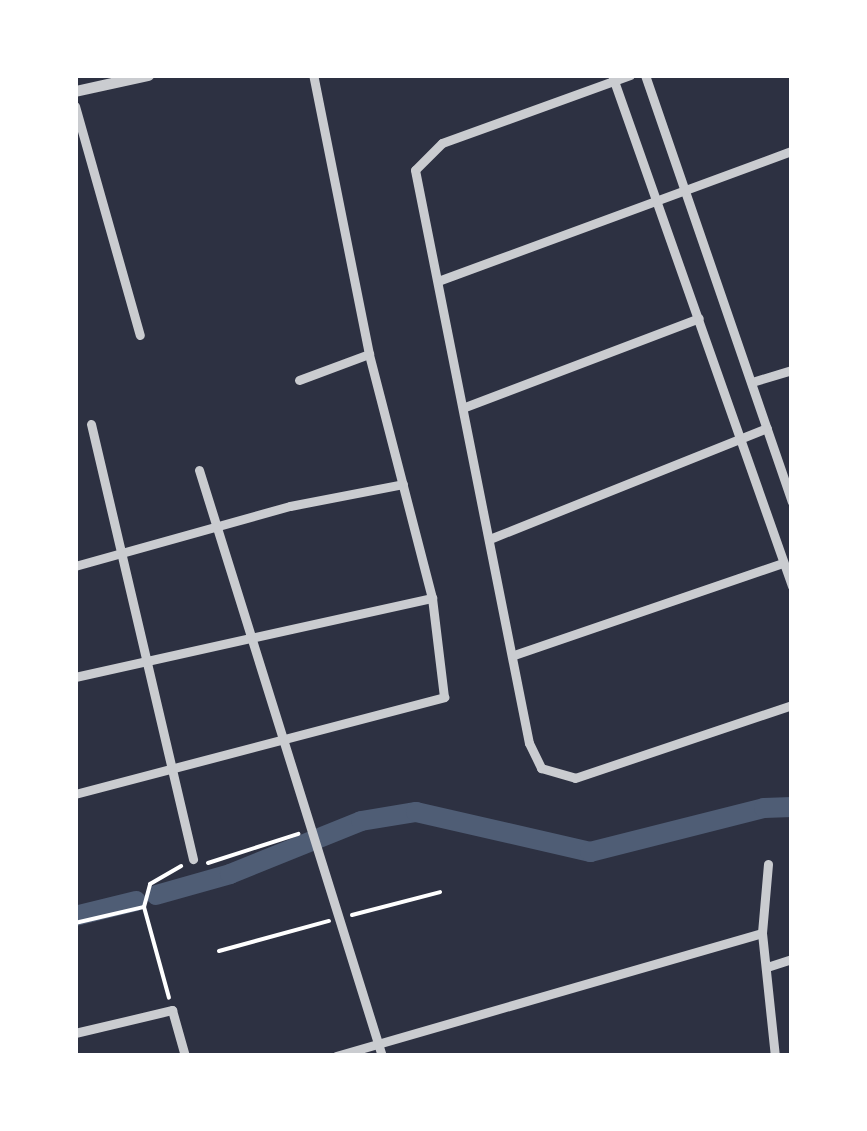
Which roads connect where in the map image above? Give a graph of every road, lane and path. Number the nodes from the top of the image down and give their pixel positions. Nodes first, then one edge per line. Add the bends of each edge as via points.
1 (148, 75) edge
2 (313, 75) edge
3 (630, 75) edge
4 (645, 75) edge
5 (613, 78) edge
6 (75, 91) edge
7 (75, 106) edge
8 (792, 152) edge
9 (682, 192) junction
10 (659, 200) junction
11 (438, 281) junction
12 (700, 318) junction
13 (140, 335) dead end
14 (369, 354) junction
15 (792, 370) edge
16 (299, 380) dead end
17 (752, 382) junction
18 (465, 407) junction
19 (91, 424) dead end
20 (766, 428) junction
21 (742, 438) junction
22 (199, 470) dead end
23 (403, 484) junction
24 (792, 501) edge
25 (215, 530) junction
26 (492, 538) junction
27 (124, 553) junction
28 (784, 564) junction
29 (75, 566) edge
30 (792, 586) edge
31 (432, 598) junction
32 (250, 640) junction
33 (514, 655) junction
34 (146, 660) junction
35 (75, 677) edge
36 (792, 705) edge
37 (282, 741) junction
38 (170, 768) junction
39 (75, 794) edge
40 (311, 829) junction
41 (193, 859) junction
42 (768, 864) dead end
43 (144, 907) junction
44 (75, 923) edge
45 (762, 933) junction
46 (792, 959) edge
47 (768, 967) junction
48 (172, 1010) junction
49 (75, 1033) edge
50 (378, 1044) junction
51 (186, 1056) edge
52 (336, 1056) edge
53 (382, 1056) edge
54 (775, 1056) edge

1 - 6 street
2 - 14 street
3 - 5 street
4 - 9 street
5 - 10 street
5 - 11 street via 442,142 418,160 414,184
7 - 13 street
8 - 9 street
9 - 10 street
9 - 17 street
10 - 11 street
10 - 12 street
11 - 18 street
12 - 18 street
12 - 21 street
14 - 16 street
14 - 23 street
15 - 17 street
17 - 20 street
18 - 26 street
19 - 27 street
20 - 21 street
20 - 24 street
21 - 26 street
21 - 28 street
22 - 25 street
23 - 25 street via 290,506
23 - 31 street
25 - 27 street
25 - 32 street
26 - 33 street
27 - 29 street
27 - 34 street
28 - 30 street
28 - 33 street
31 - 32 street
31 - 37 street via 444,697
32 - 34 street
32 - 37 street
33 - 36 street via 528,743 541,768 555,777 595,773
34 - 35 street
34 - 38 street
37 - 38 street
37 - 40 street
38 - 39 street
38 - 41 street
40 - 41 path via 212,863
40 - 50 street
41 - 43 path via 150,884
42 - 45 street
43 - 44 path
43 - 48 path
45 - 47 street
45 - 50 street
46 - 47 street
47 - 54 street
48 - 49 street
48 - 51 street
50 - 52 street
50 - 53 street

